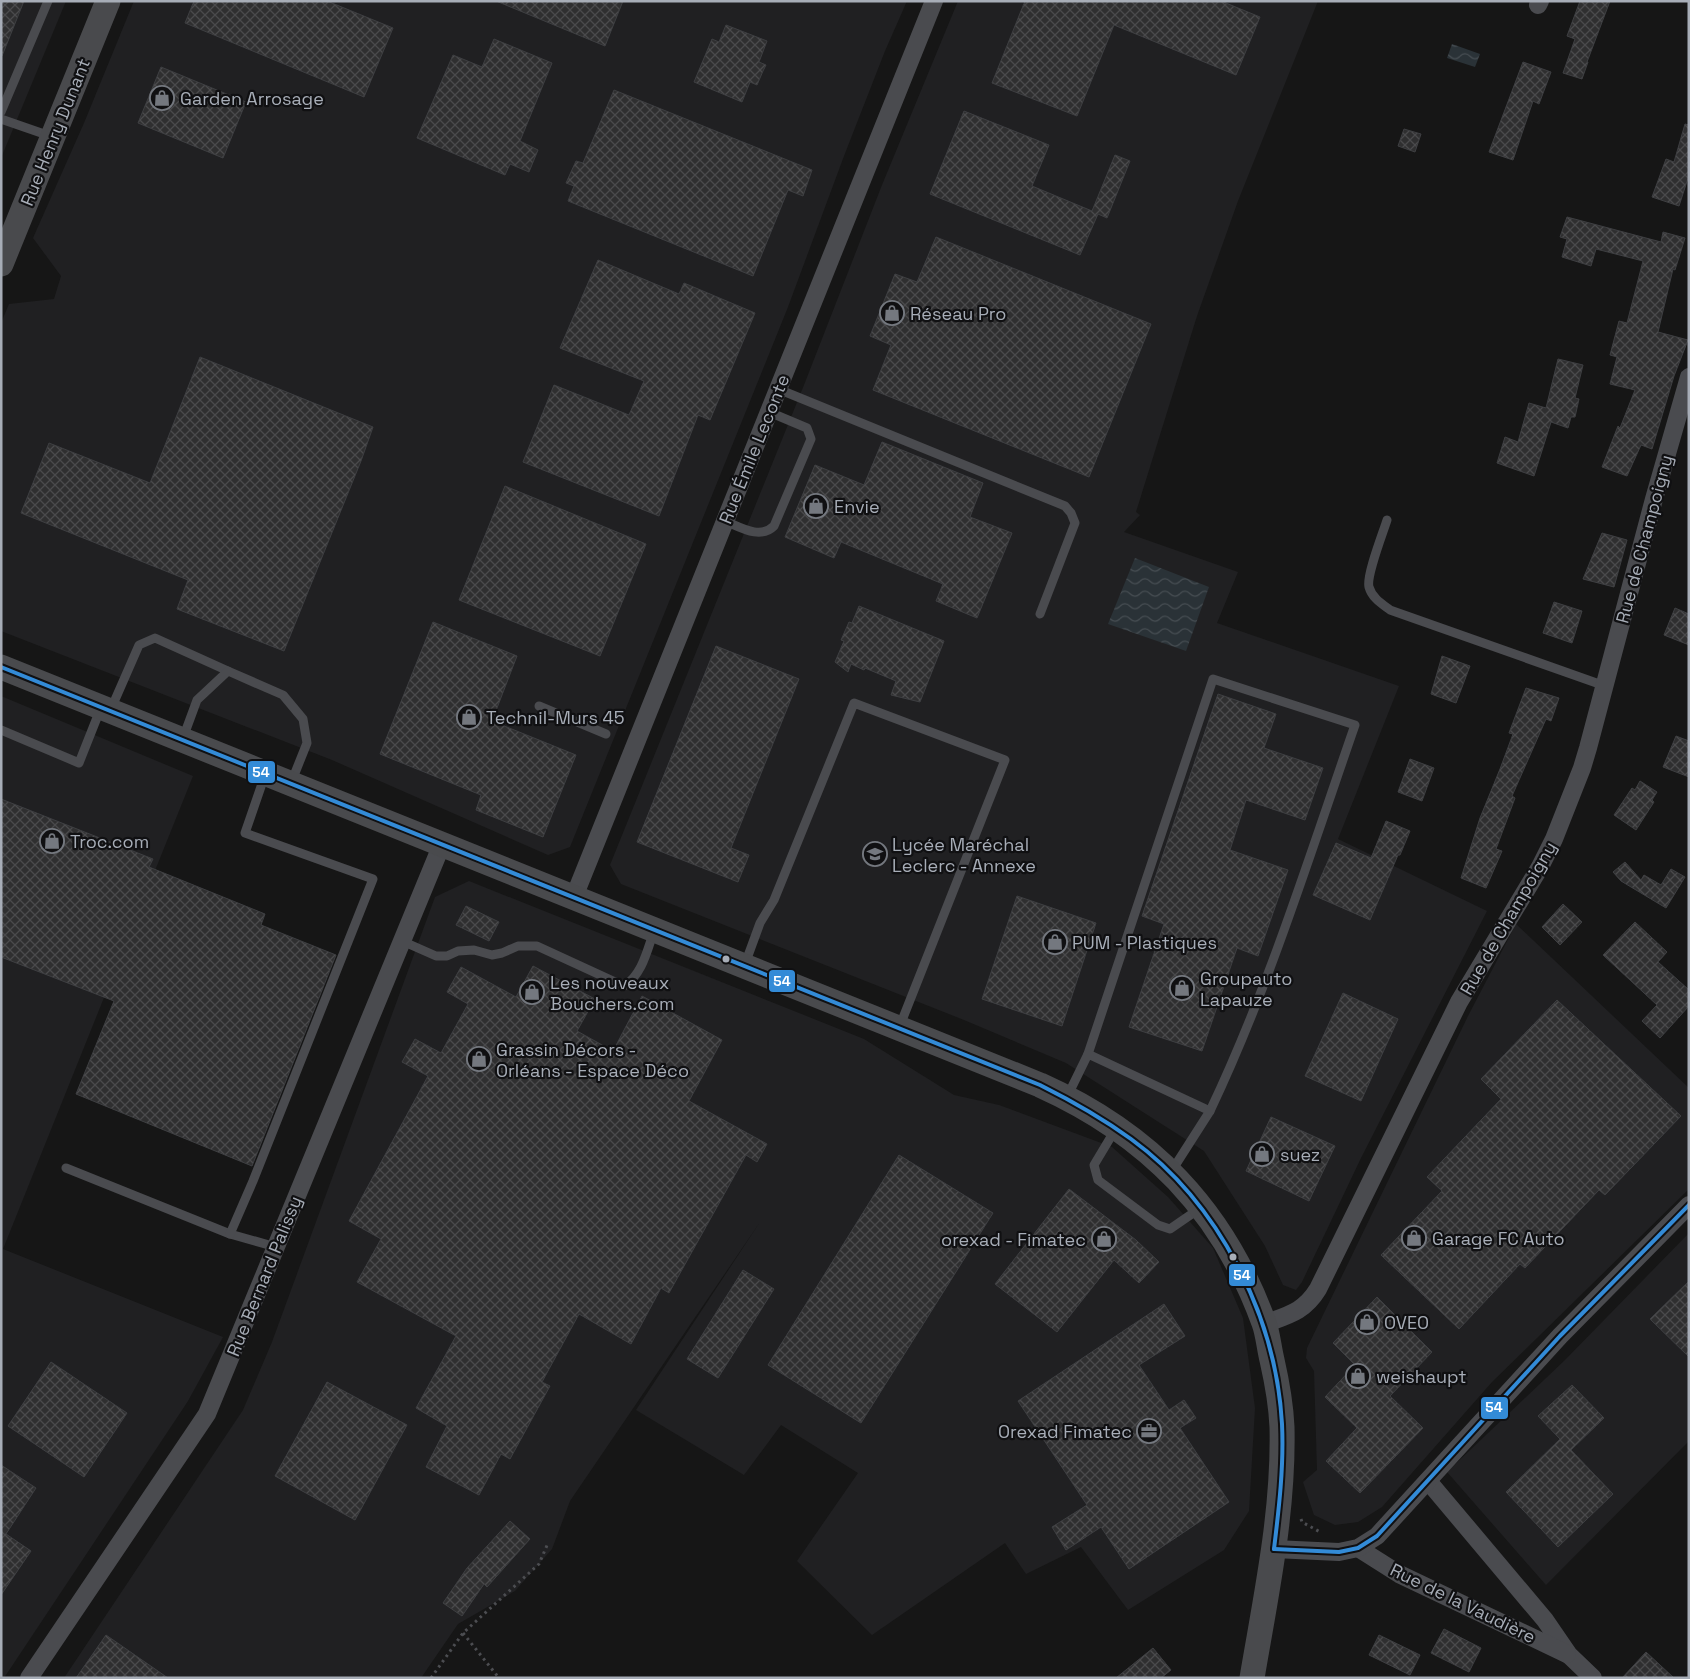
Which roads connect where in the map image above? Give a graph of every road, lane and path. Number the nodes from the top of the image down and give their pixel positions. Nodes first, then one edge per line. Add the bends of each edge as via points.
1 (48, 1) edge
2 (108, 1) edge
3 (934, 1) edge
4 (1, 112) edge
5 (1, 119) edge
6 (53, 137) junction
7 (1, 264) edge
8 (1689, 377) edge
9 (778, 389) junction
10 (769, 412) junction
11 (1387, 520) dead end
12 (725, 521) junction
13 (1040, 614) dead end
14 (1, 667) edge
15 (228, 671) junction
16 (1605, 686) junction
17 (539, 706) dead end
18 (106, 709) junction
19 (1, 730) edge
20 (606, 734) dead end
21 (182, 740) junction
22 (266, 773) junction
23 (291, 784) junction
24 (442, 844) junction
25 (574, 897) junction
26 (655, 929) junction
27 (402, 941) junction
28 (744, 966) junction
29 (898, 1028) junction
30 (1088, 1054) junction
31 (1067, 1098) junction
32 (1210, 1111) junction
33 (1116, 1127) junction
34 (66, 1168) dead end
35 (1171, 1172) junction
36 (1689, 1205) edge
37 (1201, 1208) junction
38 (230, 1234) junction
39 (276, 1247) junction
40 (1264, 1324) junction
41 (1428, 1481) junction
42 (1300, 1513) dead end
43 (1326, 1536) dead end
44 (548, 1543) dead end
45 (1274, 1548) junction
46 (1358, 1548) junction
47 (463, 1633) junction
48 (1569, 1655) junction
49 (29, 1678) edge
50 (431, 1678) edge
51 (499, 1678) edge
52 (1252, 1678) edge
53 (1593, 1678) edge

1 - 4 lane
2 - 6 street, Rue Henry Dunant
3 - 9 street, Rue Émile Leconte
5 - 6 lane
6 - 7 street, Rue Henry Dunant
8 - 16 street, Rue de Champoigny
9 - 10 street, Rue Émile Leconte
9 - 13 lane via 1064,506 1075,522
10 - 12 street, Rue Émile Leconte
10 - 12 lane via 807,428 812,439 769,531 757,533
11 - 16 lane via 1368,586 1375,598 1390,610
12 - 25 street, Rue Émile Leconte
14 - 18 street
15 - 18 lane via 155,638 139,645
15 - 21 lane via 197,700
15 - 23 lane via 283,695 303,719 307,743
16 - 40 street, Rue de Champoigny via 1582,768 1554,839 1459,1002 1318,1289 1301,1309
17 - 20 lane
18 - 19 lane via 79,763
18 - 21 street
21 - 22 street
22 - 23 street
22 - 38 lane via 245,833 373,878
23 - 24 street
24 - 25 street
24 - 27 street, Rue Bernard Palissy
25 - 26 street
26 - 27 lane via 638,975 624,986 537,946 518,946 492,954 474,950 436,956
26 - 28 street
27 - 39 street, Rue Bernard Palissy
28 - 29 street
28 - 29 lane via 854,703 1005,760
29 - 31 street
30 - 31 lane
30 - 32 lane
30 - 32 lane via 1213,679 1355,725 1274,958
31 - 33 street
32 - 35 lane
33 - 35 street
33 - 37 lane via 1094,1165 1098,1180 1158,1225 1170,1229
34 - 38 lane
35 - 37 street
36 - 41 street via 1560,1336
37 - 40 street via 1235,1258
38 - 39 lane
39 - 49 street, Rue Bernard Palissy via 207,1414
40 - 45 street via 1277,1383 1282,1428 1280,1498
41 - 46 street via 1385,1528
41 - 48 street, Rue de la Vaudière via 1545,1620
42 - 43 path via 1302,1522
44 - 47 path via 539,1564
45 - 46 street via 1339,1552
45 - 52 street
46 - 48 street, Rue de la Vaudière via 1399,1574
47 - 50 path
47 - 51 path
48 - 53 street, Rue de la Vaudière

